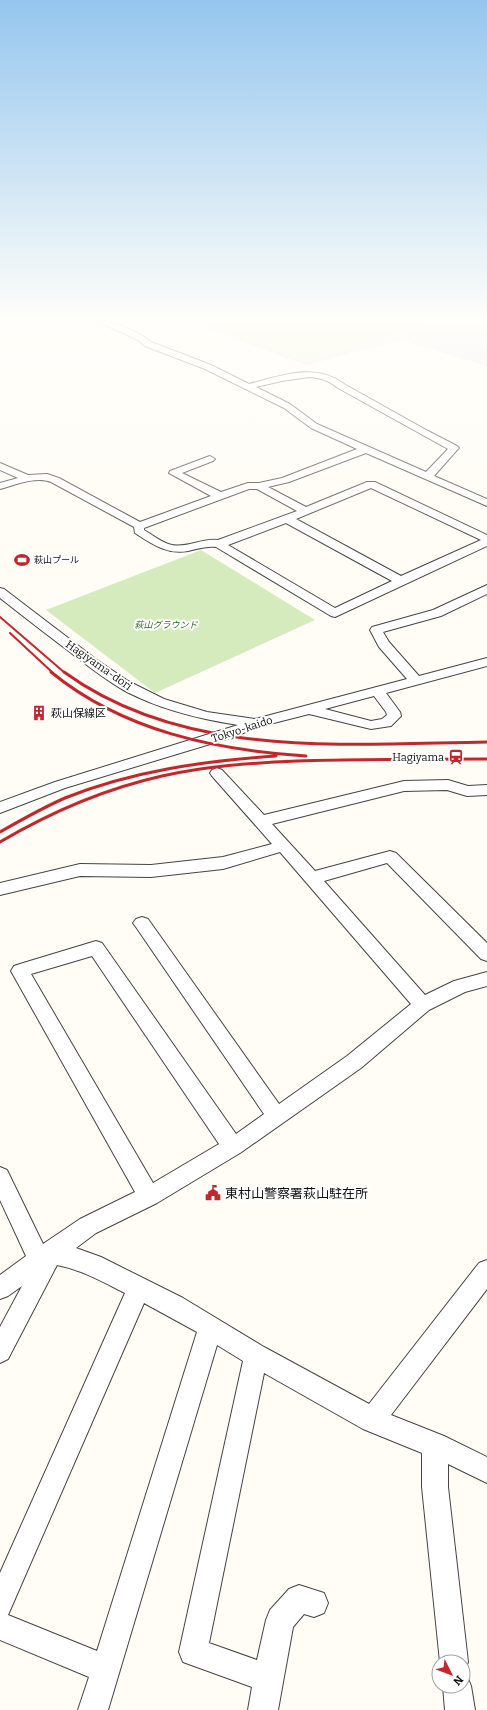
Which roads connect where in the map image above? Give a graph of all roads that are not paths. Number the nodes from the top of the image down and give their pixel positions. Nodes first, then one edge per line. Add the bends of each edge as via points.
1 (276, 401) edge
2 (368, 401) edge
3 (366, 449) junction
4 (210, 459) dead end
5 (0, 466) edge
6 (427, 476) junction
7 (26, 478) junction
8 (0, 486) edge
9 (259, 486) junction
10 (220, 496) junction
11 (486, 502) edge
12 (305, 511) junction
13 (287, 519) junction
14 (139, 526) junction
15 (487, 540) edge
16 (219, 544) junction
17 (401, 581) junction
18 (487, 589) edge
19 (0, 592) edge
20 (487, 662) edge
21 (415, 680) junction
22 (377, 691) junction
23 (308, 710) junction
24 (258, 723) junction
25 (217, 773) dead end
26 (487, 790) edge
27 (0, 807) edge
28 (261, 821) junction
29 (283, 846) junction
30 (312, 878) junction
31 (0, 890) edge
32 (142, 923) dead end
33 (487, 954) edge
34 (487, 978) edge
35 (423, 1005) junction
36 (277, 1117) junction
37 (233, 1147) junction
38 (0, 1177) edge
39 (149, 1196) junction
40 (46, 1257) junction
41 (487, 1271) edge
42 (0, 1288) edge
43 (139, 1288) junction
44 (210, 1328) junction
45 (0, 1351) edge
46 (256, 1355) junction
47 (372, 1420) junction
48 (435, 1446) junction
49 (487, 1470) edge
50 (314, 1602) dead end
51 (0, 1605) edge
52 (0, 1626) edge
53 (453, 1654) edge
54 (105, 1669) junction
55 (268, 1678) junction
56 (458, 1694) edge
57 (93, 1710) edge
58 (263, 1710) edge
59 (460, 1710) edge

1 - 3 street via 314,426
2 - 6 street via 454,448
3 - 6 street
3 - 9 street via 285,480
4 - 10 street via 174,473
5 - 7 street
6 - 11 street
7 - 8 street
7 - 14 street via 39,476 55,480
9 - 10 street via 248,486
9 - 12 street
10 - 14 street
12 - 13 street
12 - 15 street via 371,484
13 - 16 street
13 - 17 street
14 - 16 street via 139,531 160,545 175,549 212,542
15 - 17 street
16 - 17 street via 335,613
18 - 21 street via 437,613 376,630 384,644
19 - 24 street, Hagiyama-dori via 98,667 132,689 181,708 229,720
20 - 21 street, Tokyo-kaido
21 - 22 street, Tokyo-kaido
22 - 23 street, Tokyo-kaido
22 - 23 street via 393,712 394,716 386,723 371,724
23 - 24 street, Tokyo-kaido
24 - 27 street, Tokyo-kaido via 60,785
25 - 28 street
26 - 28 street via 467,791 448,785 404,786
28 - 29 street
29 - 30 street
29 - 31 street via 223,863 151,871 80,870
30 - 33 street via 390,857
30 - 35 street
32 - 36 street
34 - 35 street via 460,986
35 - 36 street via 354,1062
36 - 37 street
37 - 39 street
37 - 39 street via 96,948 20,971
38 - 40 street
39 - 40 street via 88,1226
40 - 42 street
40 - 43 street via 72,1257
40 - 45 street
41 - 47 street
43 - 44 street
43 - 51 street
44 - 46 street
44 - 54 street
46 - 47 street
46 - 55 street via 193,1652
47 - 48 street
48 - 49 street
48 - 53 street via 435,1487
50 - 55 street via 299,1600 280,1620
52 - 54 street
54 - 57 street
55 - 58 street
56 - 59 street

